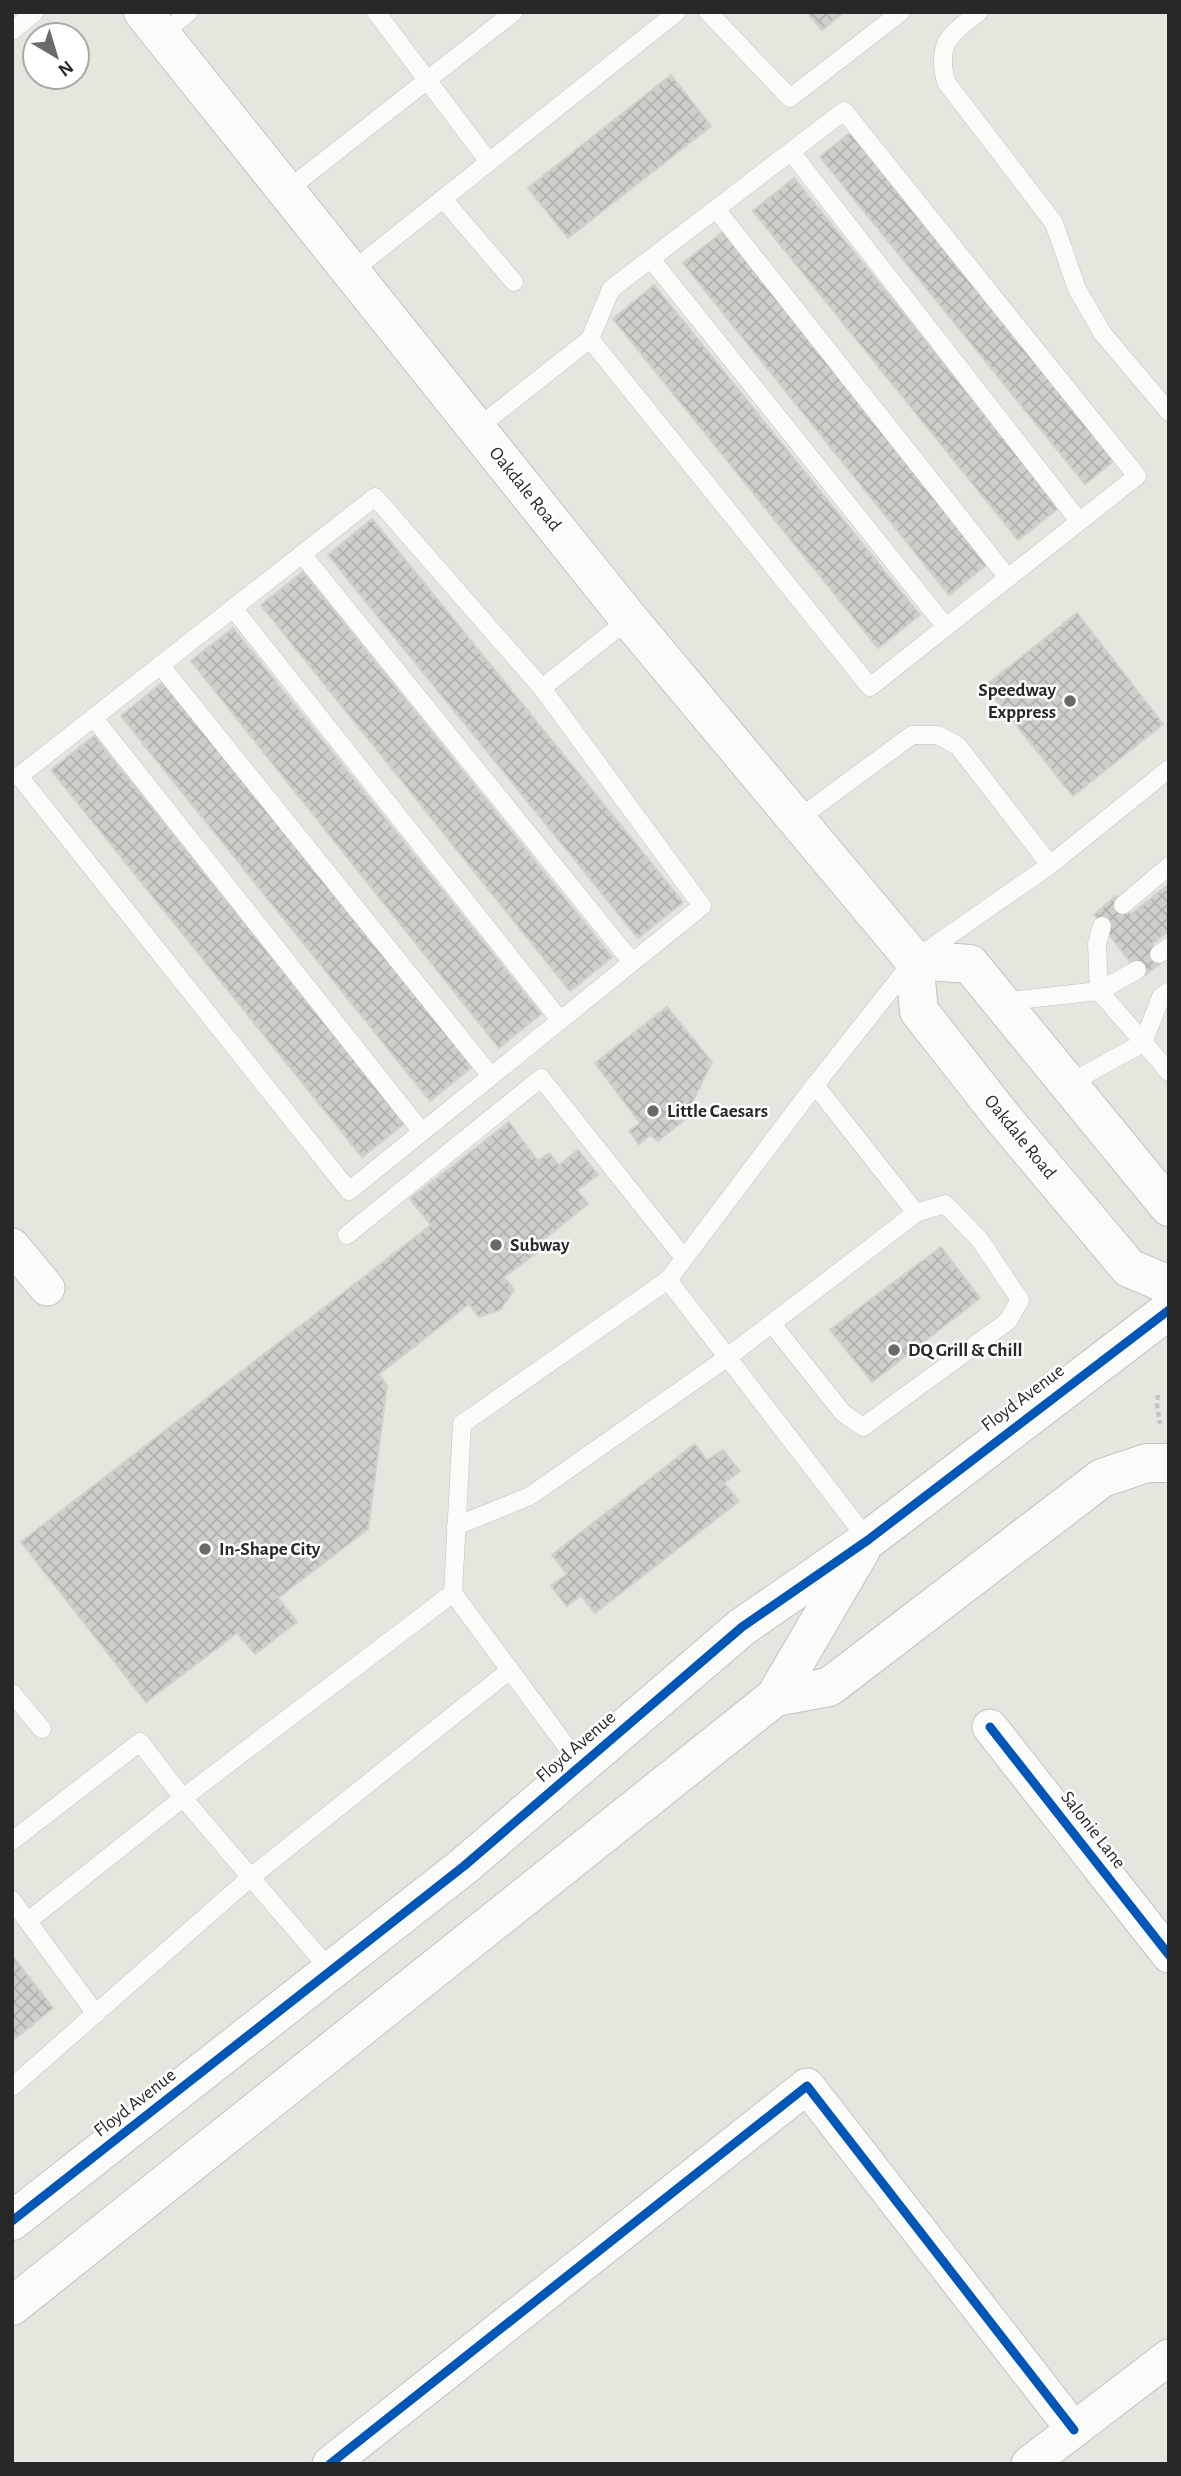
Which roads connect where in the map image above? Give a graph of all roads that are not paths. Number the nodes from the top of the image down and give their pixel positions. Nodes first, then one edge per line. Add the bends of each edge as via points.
1 (35, 12) edge
2 (376, 12) edge
3 (514, 12) edge
4 (677, 12) edge
5 (708, 12) edge
6 (901, 12) edge
7 (979, 12) edge
8 (165, 20) edge
9 (12, 31) edge
10 (426, 81) junction
11 (791, 152) junction
12 (489, 162) junction
13 (286, 191) junction
14 (443, 199) junction
15 (716, 209) junction
16 (651, 259) junction
17 (351, 272) junction
18 (514, 282) dead end
19 (590, 339) junction
20 (1169, 412) edge
21 (476, 429) junction
22 (1079, 521) junction
23 (302, 554) junction
24 (1008, 578) junction
25 (233, 608) junction
26 (629, 619) junction
27 (946, 627) junction
28 (160, 665) junction
29 (542, 688) junction
30 (93, 718) junction
31 (1169, 769) edge
32 (798, 820) junction
33 (1050, 865) junction
34 (1169, 866) edge
35 (1123, 905) dead end
36 (1102, 926) dead end
37 (914, 960) junction
38 (632, 962) junction
39 (1137, 970) dead end
40 (1100, 991) junction
41 (1169, 991) edge
42 (1000, 1002) junction
43 (560, 1020) junction
44 (1143, 1043) junction
45 (1169, 1072) edge
46 (491, 1076) junction
47 (1068, 1084) junction
48 (815, 1085) junction
49 (422, 1132) junction
50 (1169, 1207) edge
51 (916, 1213) junction
52 (347, 1235) dead end
53 (12, 1246) edge
54 (684, 1258) junction
55 (668, 1280) junction
56 (1169, 1285) edge
57 (47, 1288) dead end
58 (1169, 1310) edge
59 (772, 1324) junction
60 (728, 1357) junction
61 (1166, 1447) edge
62 (456, 1526) junction
63 (868, 1540) junction
64 (453, 1593) junction
65 (510, 1671) junction
66 (12, 1693) edge
67 (775, 1697) junction
68 (990, 1727) dead end
69 (42, 1729) dead end
70 (581, 1766) junction
71 (183, 1798) junction
72 (12, 1841) edge
73 (251, 1877) junction
74 (12, 1900) edge
75 (28, 1921) junction
76 (1169, 1955) edge
77 (331, 1971) junction
78 (96, 2014) junction
79 (12, 2087) edge
80 (12, 2221) edge
81 (12, 2306) edge
82 (1169, 2357) edge
83 (1074, 2430) junction
84 (330, 2464) edge
85 (1030, 2464) edge

1 - 9 lane
2 - 10 lane
3 - 10 lane
4 - 12 lane
5 - 6 lane via 790,98
7 - 20 lane via 948,37 941,62 946,82 1054,223 1077,289 1102,334
8 - 13 street, Oakdale Road
10 - 12 lane
10 - 13 lane
11 - 15 lane
11 - 22 lane
11 - 22 lane via 844,111 1137,476
12 - 14 lane
13 - 17 street, Oakdale Road
14 - 17 lane
14 - 18 lane
15 - 16 lane
15 - 24 lane
16 - 19 lane via 611,289
16 - 27 lane
17 - 21 street, Oakdale Road
19 - 21 lane
19 - 27 lane via 870,687
21 - 26 street, Oakdale Road
22 - 24 lane
23 - 25 lane
23 - 29 lane via 375,497
23 - 38 lane
24 - 27 lane
25 - 28 lane
25 - 43 lane
26 - 29 lane
26 - 32 street, Oakdale Road
28 - 30 lane
28 - 46 lane
29 - 38 lane via 702,906
30 - 49 lane
30 - 49 lane via 19,776 27,787 349,1191
31 - 33 lane
32 - 33 lane via 912,735 937,735 958,746
32 - 37 street, Oakdale Road
33 - 37 lane
34 - 35 lane
36 - 40 lane via 1097,944
37 - 42 street via 970,964
37 - 48 lane
37 - 56 street, Oakdale Road via 919,1011 994,1107 1129,1268
38 - 43 lane
39 - 40 lane
40 - 42 lane
40 - 44 lane
41 - 44 lane via 1161,997
42 - 47 street
43 - 46 lane
44 - 45 lane
44 - 47 lane
46 - 49 lane
47 - 50 street
48 - 51 lane
48 - 54 lane
51 - 59 lane
51 - 59 lane via 945,1204 980,1240 1020,1300 1008,1321 863,1427 843,1413
52 - 54 lane via 541,1078
53 - 57 street
54 - 55 lane
55 - 60 lane
55 - 62 lane via 462,1424
58 - 63 street, Floyd Avenue
59 - 60 lane
60 - 62 lane via 530,1496
60 - 63 lane
61 - 67 street via 1147,1463 1102,1478 829,1688
62 - 64 lane
63 - 67 street, Floyd Avenue
63 - 70 street, Floyd Avenue via 742,1628
64 - 65 lane
64 - 71 lane
65 - 70 lane
65 - 73 lane
66 - 69 lane
67 - 81 street, Floyd Avenue
68 - 76 street, Salonie Lane
70 - 77 street, Floyd Avenue
71 - 72 lane via 140,1742
71 - 73 lane
71 - 75 lane
73 - 77 lane
73 - 78 lane
74 - 75 lane
75 - 78 lane
77 - 80 street, Floyd Avenue
78 - 79 lane
82 - 83 street
83 - 84 street via 807,2086
83 - 85 street

